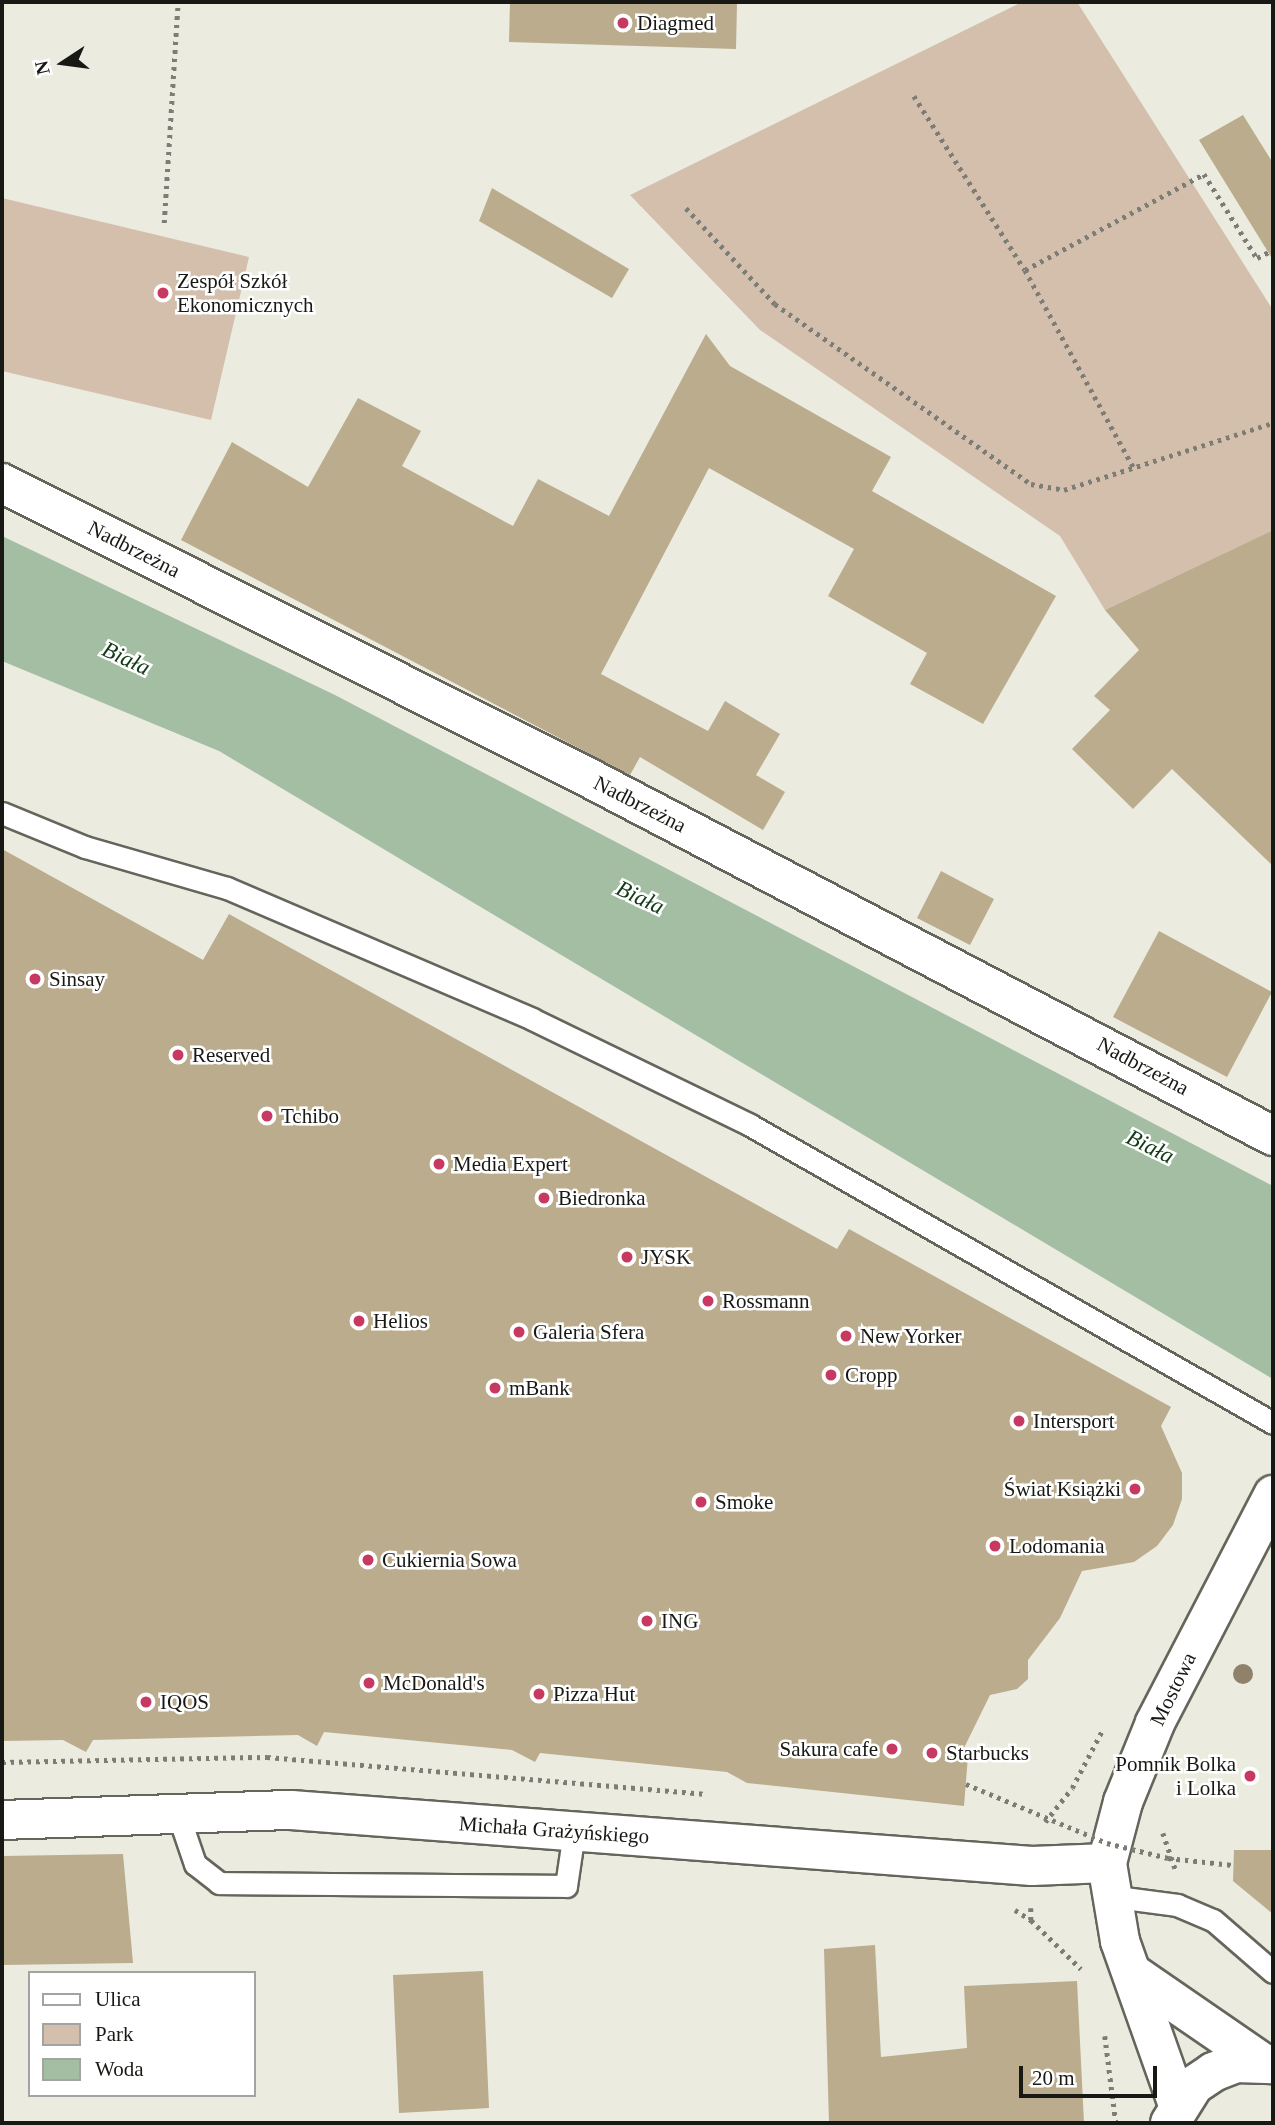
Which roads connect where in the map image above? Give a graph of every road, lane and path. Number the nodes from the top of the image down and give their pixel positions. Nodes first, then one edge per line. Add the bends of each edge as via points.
1 (178, 2) edge
2 (914, 96) dead end
3 (686, 208) dead end
4 (164, 223) dead end
5 (1273, 250) edge
6 (1025, 270) junction
7 (1273, 423) edge
8 (1134, 468) junction
9 (2, 483) edge
10 (2, 813) edge
11 (1273, 1136) edge
12 (1273, 1423) edge
13 (1273, 1495) edge
14 (966, 1784) dead end
15 (178, 1814) junction
16 (2, 1820) edge
17 (1164, 1826) dead end
18 (575, 1832) junction
19 (1233, 1865) dead end
20 (1108, 1880) junction
21 (1180, 1883) dead end
22 (1273, 1972) edge
23 (1135, 1975) junction
24 (1267, 2062) edge
25 (1174, 2114) edge

1 - 4 path
2 - 6 path
3 - 8 path via 775,304 1031,484 1064,491
5 - 6 path via 1257,258 1204,173
6 - 8 path
7 - 8 path
9 - 11 street, Nadbrzeżna via 580,773
10 - 12 lane via 85,847 227,888 532,1019 750,1125
13 - 20 street, Mostowa via 1155,1723 1123,1802
14 - 19 path, bridge via 1107,1843 1168,1858
15 - 16 street, Michała Grażyńskiego
15 - 18 street, Michała Grażyńskiego via 291,1810
15 - 18 lane via 195,1864 219,1883 566,1886
17 - 21 path via 1163,1836
18 - 20 street, Michała Grażyńskiego via 1032,1867
20 - 22 lane via 1213,1920
20 - 23 street
23 - 24 street
23 - 25 street
24 - 25 street via 1236,2063 1213,2072

